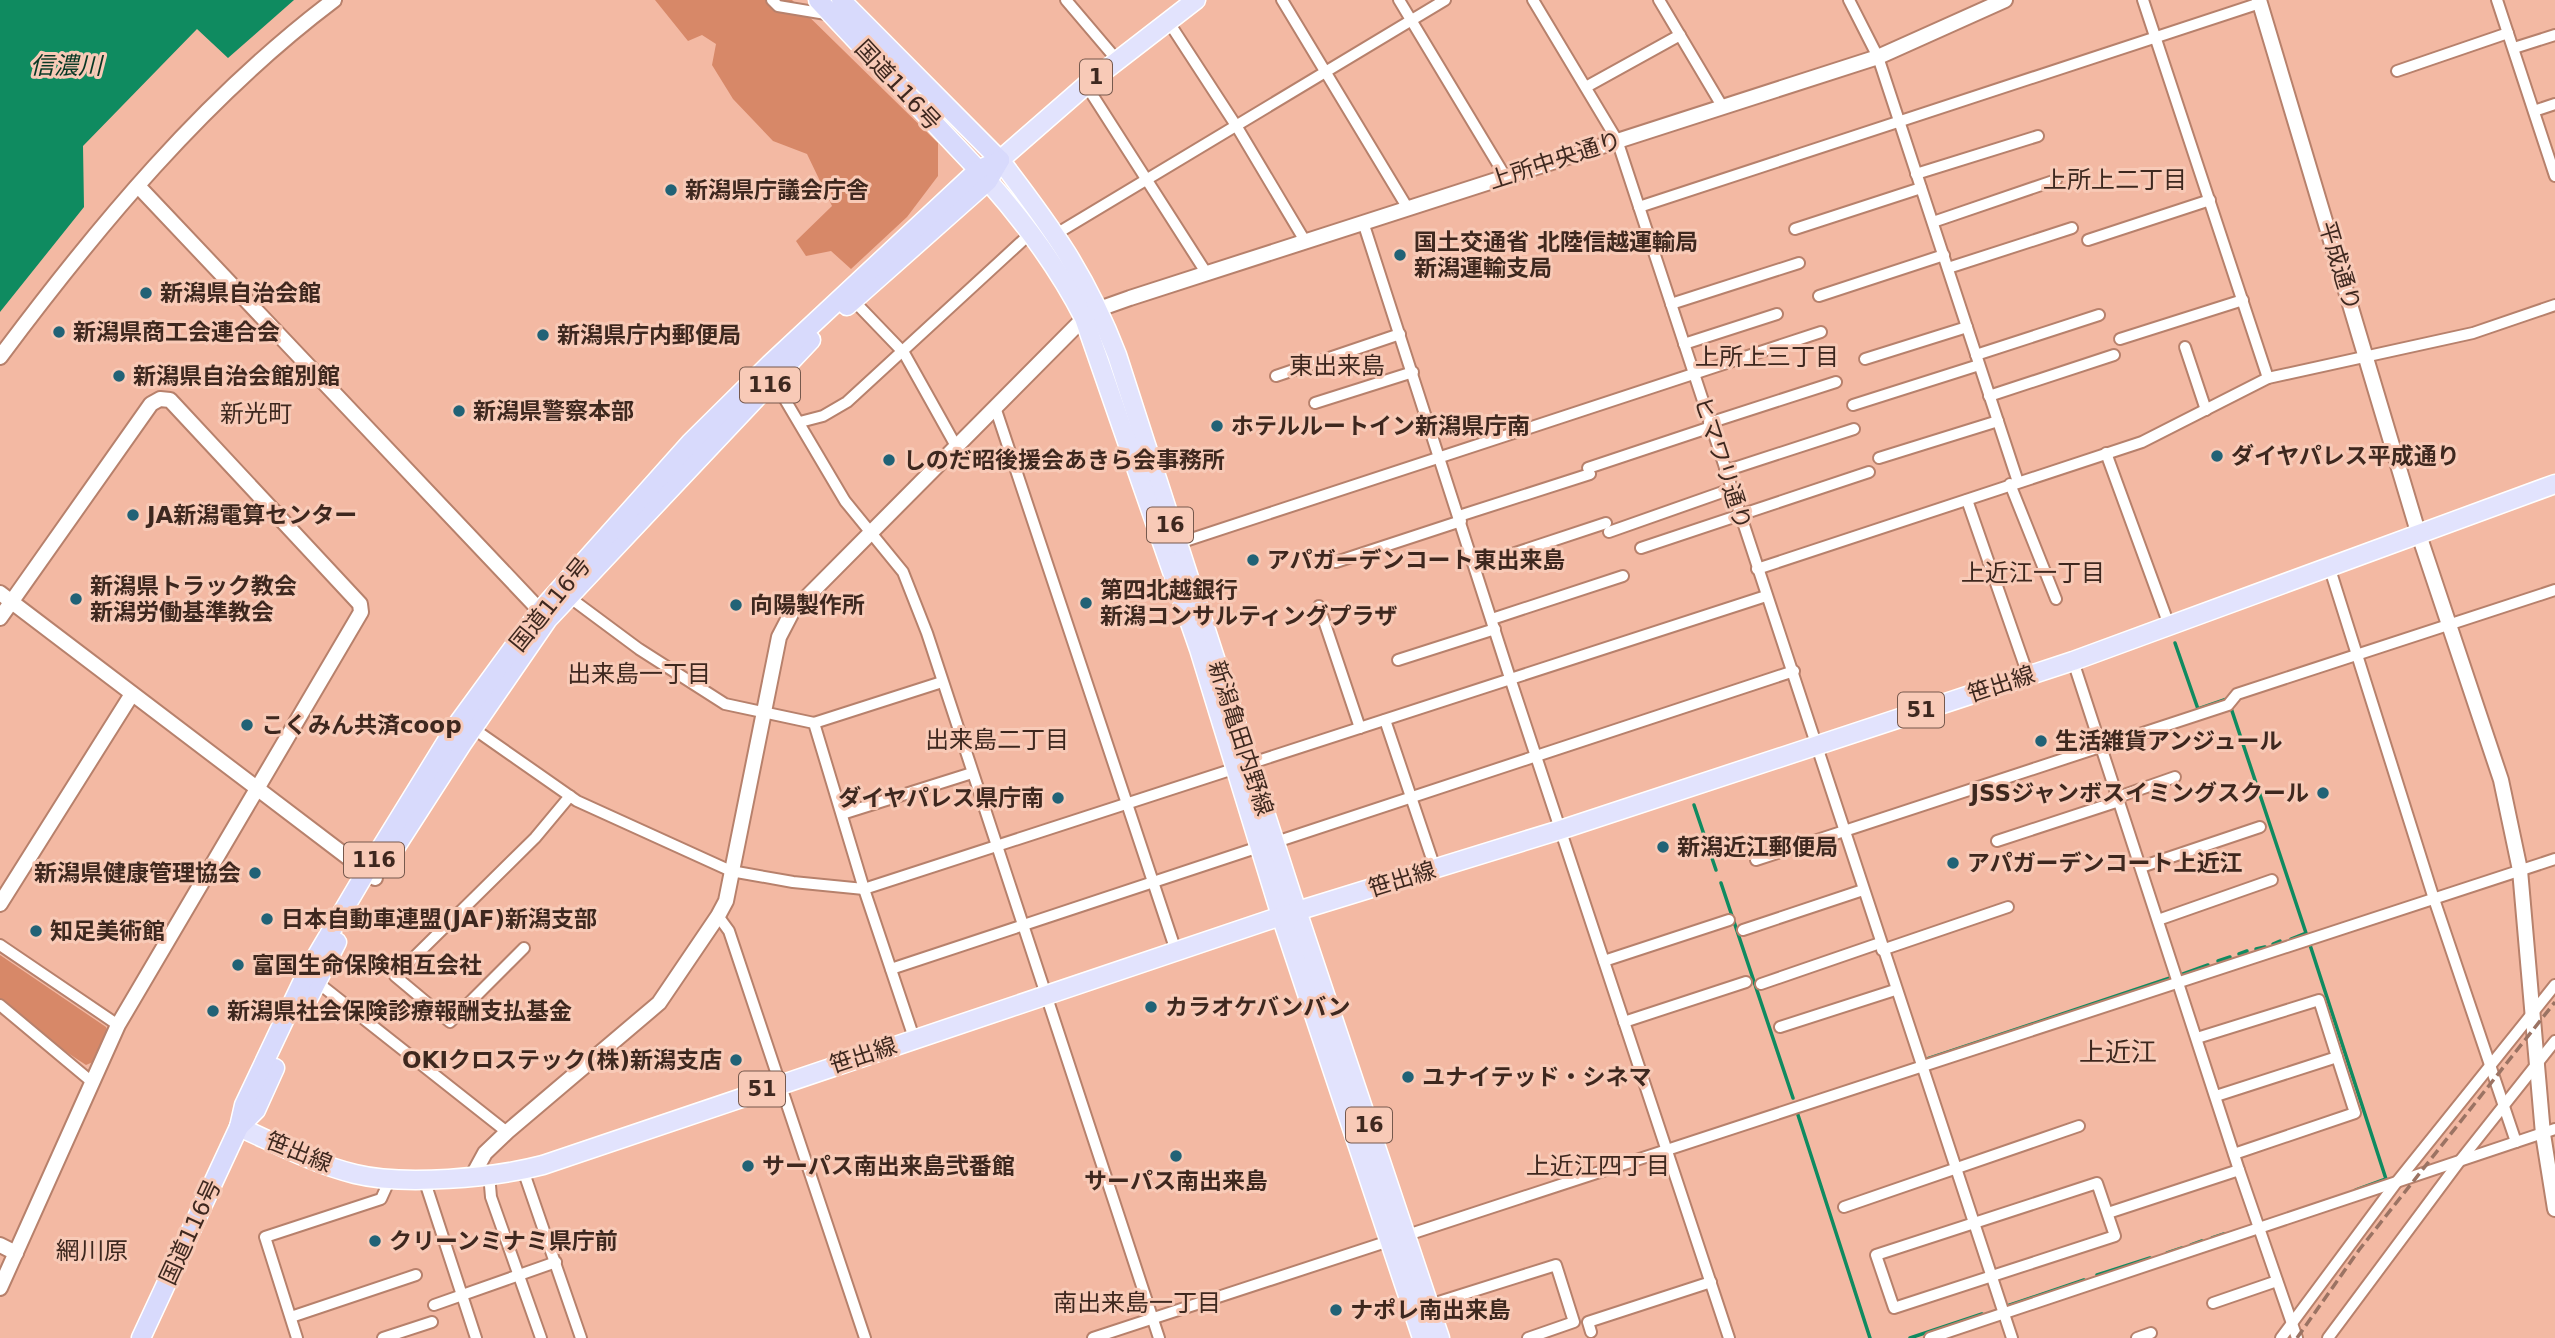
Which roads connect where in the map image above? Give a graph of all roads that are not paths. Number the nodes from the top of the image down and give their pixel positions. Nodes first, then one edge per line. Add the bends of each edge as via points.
1 (334, 0) edge
2 (772, 0) edge
3 (818, 0) edge
4 (1066, 0) edge
5 (1196, 0) edge
6 (1282, 0) edge
7 (1399, 0) edge
8 (1445, 0) edge
9 (1533, 0) edge
10 (1659, 0) edge
11 (1849, 0) edge
12 (2143, 0) edge
13 (2497, 0) edge
14 (2260, 1) edge
15 (1997, 2) edge
16 (844, 5) edge
17 (1168, 20) junction
18 (1412, 21) junction
19 (2508, 33) junction
20 (1680, 35) junction
21 (2555, 35) edge
22 (2155, 36) junction
23 (2514, 48) junction
24 (1878, 57) junction
25 (1117, 60) junction
26 (1323, 71) junction
27 (2397, 71) dead end
28 (1086, 85) junction
29 (1586, 87) junction
30 (2555, 104) edge
31 (1722, 106) junction
32 (2534, 111) junction
33 (1899, 120) junction
34 (1237, 127) junction
35 (2038, 136) dead end
36 (1617, 140) junction
37 (1000, 160) junction
38 (2554, 169) edge
39 (1916, 174) junction
40 (983, 175) junction
41 (1506, 176) junction
42 (1149, 180) junction
43 (2056, 180) dead end
44 (139, 187) junction
45 (1921, 188) junction
46 (2210, 200) junction
47 (1639, 207) junction
48 (1406, 208) junction
49 (1363, 222) junction
50 (1933, 222) junction
51 (2072, 228) dead end
52 (1795, 229) dead end
53 (1032, 232) junction
54 (1056, 234) junction
55 (2088, 240) dead end
56 (1305, 242) junction
57 (1944, 255) junction
58 (1799, 263) dead end
59 (1948, 268) junction
60 (1207, 274) junction
61 (1819, 296) dead end
62 (853, 300) junction
63 (2243, 300) junction
64 (1671, 304) junction
65 (2555, 305) edge
66 (1092, 313) junction
67 (1777, 314) dead end
68 (2099, 315) dead end
69 (1967, 327) junction
70 (1821, 332) dead end
71 (1400, 334) junction
72 (2120, 338) dead end
73 (1684, 344) junction
74 (2185, 347) dead end
75 (904, 353) junction
76 (2114, 355) dead end
77 (2367, 356) junction
78 (0, 357) edge
79 (1865, 359) dead end
80 (1978, 360) junction
81 (1413, 372) junction
82 (1694, 374) junction
83 (1276, 376) dead end
84 (2268, 377) junction
85 (774, 381) junction
86 (1836, 382) dead end
87 (1989, 396) junction
88 (1315, 403) dead end
89 (1853, 405) dead end
90 (995, 407) junction
91 (2206, 410) junction
92 (1997, 421) junction
93 (800, 422) junction
94 (1710, 425) junction
95 (1854, 429) dead end
96 (956, 446) junction
97 (2106, 453) junction
98 (1441, 456) junction
99 (1879, 458) dead end
100 (1725, 471) junction
101 (1869, 472) dead end
102 (2014, 483) junction
103 (2555, 484) edge
104 (1731, 489) junction
105 (1967, 500) junction
106 (1740, 515) junction
107 (1460, 518) junction
108 (2418, 532) junction
109 (870, 534) junction
110 (1176, 544) junction
111 (1641, 548) dead end
112 (1336, 562) dead end
113 (1476, 566) junction
114 (2329, 566) junction
115 (1757, 569) junction
116 (1623, 576) dead end
117 (2555, 590) edge
118 (1766, 596) junction
119 (6, 597) edge
120 (569, 597) junction
121 (2056, 599) dead end
122 (1319, 606) dead end
123 (544, 615) junction
124 (0, 618) edge
125 (1494, 624) junction
126 (2169, 625) junction
127 (2452, 626) junction
128 (2356, 653) junction
129 (1398, 660) dead end
130 (2073, 661) junction
131 (1794, 671) junction
132 (2028, 675) junction
133 (1510, 678) junction
134 (942, 682) junction
135 (132, 694) junction
136 (763, 713) junction
137 (1385, 720) junction
138 (814, 723) junction
139 (1360, 728) junction
140 (474, 729) junction
141 (1816, 745) junction
142 (2101, 747) junction
143 (1535, 755) junction
144 (1242, 767) junction
145 (972, 773) junction
146 (2175, 777) dead end
147 (257, 789) junction
148 (570, 796) junction
149 (1411, 796) junction
150 (2118, 799) junction
151 (1129, 805) junction
152 (842, 814) junction
153 (2260, 827) dead end
154 (1560, 830) junction
155 (1845, 832) junction
156 (1997, 841) dead end
157 (1267, 844) junction
158 (996, 848) junction
159 (2555, 859) edge
160 (1756, 860) dead end
161 (2141, 867) junction
162 (1435, 868) junction
163 (2520, 870) junction
164 (731, 871) junction
165 (371, 875) junction
166 (2273, 880) dead end
167 (1153, 882) junction
168 (864, 889) junction
169 (1863, 890) junction
170 (2434, 899) junction
171 (0, 904) edge
172 (2008, 907) dead end
173 (1289, 914) junction
174 (718, 916) junction
175 (1729, 920) dead end
176 (2158, 920) junction
177 (1020, 926) junction
178 (1742, 930) dead end
179 (0, 945) edge
180 (1881, 947) junction
181 (524, 948) dead end
182 (1176, 951) junction
183 (1604, 961) junction
184 (891, 969) junction
185 (317, 982) junction
186 (1746, 982) dead end
187 (2179, 982) junction
188 (1761, 984) dead end
189 (2555, 985) edge
190 (1895, 990) junction
191 (1045, 997) junction
192 (0, 1005) edge
193 (2534, 1011) junction
194 (1624, 1021) junction
195 (118, 1025) junction
196 (1780, 1027) dead end
197 (914, 1038) junction
198 (2197, 1038) junction
199 (2555, 1041) edge
200 (2337, 1057) junction
201 (2539, 1061) junction
202 (2490, 1065) junction
203 (1920, 1068) junction
204 (92, 1082) junction
205 (782, 1082) junction
206 (2216, 1096) junction
207 (2503, 1105) junction
208 (2079, 1126) dead end
209 (239, 1127) junction
210 (507, 1132) junction
211 (2549, 1132) edge
212 (2516, 1142) junction
213 (1667, 1150) junction
214 (2234, 1154) junction
215 (2459, 1162) junction
216 (1955, 1167) junction
217 (523, 1170) junction
218 (2239, 1170) junction
219 (481, 1175) junction
220 (390, 1178) junction
221 (424, 1179) junction
222 (2396, 1183) junction
223 (1844, 1207) dead end
224 (2555, 1209) edge
225 (2108, 1213) junction
226 (1975, 1224) junction
227 (2260, 1229) junction
228 (1398, 1239) junction
229 (0, 1245) edge
230 (16, 1253) junction
231 (556, 1262) junction
232 (416, 1275) dead end
233 (519, 1276) junction
234 (1993, 1277) junction
235 (2277, 1281) junction
236 (1711, 1282) junction
237 (0, 1288) edge
238 (462, 1294) junction
239 (2213, 1303) dead end
240 (434, 1305) dead end
241 (1429, 1305) junction
242 (2005, 1314) junction
243 (290, 1317) junction
244 (1152, 1317) junction
245 (432, 1322) dead end
246 (2291, 1323) junction
247 (1591, 1332) dead end
248 (2151, 1333) dead end
249 (141, 1338) edge
250 (297, 1338) edge
251 (383, 1338) edge
252 (476, 1338) edge
253 (541, 1338) edge
254 (580, 1338) edge
255 (865, 1338) edge
256 (1093, 1338) edge
257 (1159, 1338) edge
258 (1422, 1338) edge
259 (1440, 1338) edge
260 (1528, 1338) edge
261 (1729, 1338) edge
262 (1930, 1338) edge
263 (2012, 1338) edge
264 (2137, 1338) edge
265 (2281, 1338) edge
266 (2297, 1338) edge
267 (2328, 1338) edge

1 - 44 street via 246,74
2 - 16 street via 778,6
3 - 16 highway, 国道116号
4 - 25 street
5 - 17 main road, 1
6 - 26 street
7 - 18 street
8 - 18 street
9 - 29 street, ヒマワリ通り
10 - 20 street
11 - 24 street
12 - 22 street
13 - 19 street
14 - 22 street
14 - 77 street, 平成通り
15 - 24 street, 上所中央通り
16 - 37 highway, 国道116号
16 - 40 highway, 国道116号
17 - 25 main road, 1
17 - 34 street
18 - 26 street
18 - 41 street
19 - 23 street
19 - 27 street
20 - 29 street
20 - 31 street
21 - 23 street
22 - 33 street
22 - 46 street
23 - 32 street
24 - 31 street, 上所中央通り
24 - 33 street
25 - 28 main road, 1
26 - 34 street
26 - 48 street
28 - 37 main road, 1
28 - 42 street
29 - 36 street, ヒマワリ通り
30 - 32 street
31 - 36 street, 上所中央通り
32 - 38 street
33 - 39 street
33 - 47 street
34 - 42 street
34 - 56 street
35 - 39 street
36 - 41 street, 上所中央通り
36 - 47 street, ヒマワリ通り
37 - 40 highway, 国道116号 / 116
37 - 54 main road, 新潟亀田内野線 / 16
39 - 45 street
40 - 53 main road, 新潟亀田内野線 / 16
40 - 62 highway, 国道116号 / 116
40 - 123 highway, 国道116号 / 116 via 870,268 690,443
41 - 48 street, 上所中央通り
42 - 54 street
42 - 60 street
43 - 50 street
44 - 78 street via 103,225
44 - 123 street
45 - 50 street
45 - 52 street
46 - 55 street
46 - 63 street
47 - 64 street, ヒマワリ通り
48 - 49 street, 上所中央通り
49 - 56 street, 上所中央通り
49 - 71 street
50 - 57 street
51 - 59 street
53 - 66 main road, 新潟亀田内野線 / 16
53 - 75 street
54 - 66 main road, 新潟亀田内野線 / 16
56 - 60 street, 上所中央通り
57 - 59 street
57 - 61 street
58 - 64 street
59 - 69 street
60 - 66 street, 上所中央通り
62 - 75 street
62 - 85 highway, 国道116号 / 116
63 - 72 street
63 - 84 street
64 - 73 street, ヒマワリ通り
65 - 77 street via 2473,333
66 - 90 street
66 - 110 main road, 新潟亀田内野線 / 16
66 - 144 main road, 新潟亀田内野線 / 16 via 1199,649
67 - 73 street
68 - 80 street
69 - 79 street
69 - 80 street
70 - 82 street
71 - 81 street
71 - 83 street
73 - 82 street, ヒマワリ通り
74 - 91 street
75 - 93 street via 847,402
75 - 96 street
76 - 87 street
77 - 84 street
77 - 108 street, 平成通り
80 - 87 street
80 - 89 street
81 - 88 street
81 - 98 street
82 - 94 street, ヒマワリ通り
82 - 98 street
84 - 91 street
85 - 93 street
85 - 120 highway, 国道116号 / 116
86 - 94 street
87 - 92 street
90 - 96 street
90 - 151 street
91 - 97 street via 2142,442
92 - 99 street
92 - 102 street
93 - 109 street via 845,501
94 - 100 street, ヒマワリ通り
94 - 107 street
95 - 100 street
96 - 109 street
97 - 102 street
97 - 126 street
98 - 107 street
98 - 110 street
100 - 104 street, ヒマワリ通り
101 - 106 street
102 - 105 street
102 - 121 street
103 - 108 main road, 笹出線 / 51
104 - 106 street, ヒマワリ通り
104 - 113 street
105 - 115 street
105 - 132 street
106 - 111 street
106 - 115 street, ヒマワリ通り
107 - 112 street
107 - 113 street
108 - 114 main road, 笹出線 / 51
108 - 127 street, 平成通り
109 - 134 street via 903,572
109 - 136 street via 792,612 779,638
110 - 144 main road, 新潟亀田内野線 / 16
113 - 125 street
114 - 126 main road, 笹出線 / 51
114 - 128 street
115 - 118 street, ヒマワリ通り
116 - 125 street
117 - 127 street
118 - 131 street, ヒマワリ通り
118 - 133 street
119 - 124 street
119 - 135 street
119 - 147 street via 151,404 170,400 360,604 361,612
120 - 123 highway, 国道116号 / 116
120 - 136 street via 725,704
122 - 139 street
123 - 140 highway, 国道116号 / 116
123 - 165 highway, 国道116号 / 116 via 456,726
125 - 129 street
125 - 133 street
126 - 130 main road, 笹出線 / 51
127 - 128 street
127 - 163 street, 平成通り via 2501,780
128 - 142 street via 2237,694 2228,705
128 - 170 street
130 - 132 main road, 笹出線 / 51
130 - 142 street
131 - 141 street, ヒマワリ通り
131 - 143 street
132 - 141 main road, 笹出線 / 51
133 - 137 street
133 - 143 street
134 - 138 street
134 - 145 street
135 - 147 street
135 - 171 street
136 - 138 street
136 - 164 street
137 - 139 street
137 - 149 street
138 - 152 street
139 - 144 street
140 - 148 street
140 - 165 highway, 国道116号 / 116
141 - 154 main road, 笹出線 / 51
141 - 155 street, ヒマワリ通り
142 - 150 street
142 - 155 street
143 - 149 street
143 - 154 street
144 - 151 street
144 - 157 main road, 新潟亀田内野線 / 16
145 - 152 street
145 - 158 street
146 - 150 street
147 - 165 street
147 - 195 street
148 - 164 street
148 - 181 street via 535,838 395,976 450,1022
149 - 157 street
149 - 162 street
150 - 156 street
150 - 161 street
151 - 158 street
151 - 167 street
152 - 168 street
153 - 161 street
154 - 162 main road, 笹出線 / 51
154 - 183 street
155 - 160 street
155 - 169 street, ヒマワリ通り
157 - 167 street
157 - 173 main road, 新潟亀田内野線 / 16
158 - 168 street
158 - 177 street
159 - 163 street
161 - 176 street
162 - 173 main road, 笹出線 / 51
163 - 170 street
163 - 193 street, 平成通り
164 - 168 street
164 - 174 street via 726,901
165 - 185 highway, 国道116号 / 116
165 - 209 highway, 国道116号 / 116 via 307,972 244,1105
166 - 176 street
167 - 177 street
167 - 182 street
168 - 184 street
169 - 178 street
169 - 180 street, ヒマワリ通り
170 - 187 street
170 - 202 street
172 - 180 street
173 - 182 main road, 笹出線 / 51
173 - 228 main road, 新潟亀田内野線 / 16
174 - 205 street via 729,931
174 - 210 street via 659,1003
175 - 183 street
176 - 187 street
177 - 184 street
177 - 191 street
179 - 195 street
180 - 188 street
180 - 190 street, ヒマワリ通り
182 - 191 main road, 笹出線 / 51
183 - 194 street
184 - 197 street
185 - 209 highway, 国道116号 / 116 via 256,1110
185 - 210 street
186 - 194 street
187 - 198 street
187 - 203 street
189 - 193 street
190 - 196 street
190 - 203 street, ヒマワリ通り
191 - 197 main road, 笹出線 / 51
191 - 244 street
192 - 204 street
193 - 201 street, 平成通り
193 - 202 street
194 - 213 street
195 - 204 street
197 - 205 main road, 笹出線 / 51
198 - 200 street via 2319,1000
198 - 206 street
199 - 201 street
200 - 206 street
200 - 214 street via 2355,1113
201 - 207 street
201 - 211 street, 平成通り
202 - 207 street
202 - 222 street
203 - 213 street
203 - 216 street, ヒマワリ通り
204 - 230 street
205 - 217 main road, 笹出線 / 51
205 - 255 street
206 - 214 street
207 - 212 street
207 - 215 street
208 - 216 street
209 - 220 main road, 笹出線 / 51 via 314,1160 356,1174
209 - 249 highway, 国道116号 / 116
210 - 219 street via 485,1153
211 - 212 street
211 - 224 street, 平成通り
212 - 215 street
213 - 228 street
213 - 236 street
214 - 218 street
215 - 222 street
215 - 267 street
216 - 223 street
216 - 226 street, ヒマワリ通り
217 - 219 main road, 笹出線 / 51
217 - 231 street
218 - 225 street
218 - 227 street
219 - 221 main road, 笹出線 / 51
219 - 233 street
220 - 221 main road, 笹出線 / 51
220 - 243 street via 380,1199 265,1237
221 - 238 street
222 - 227 street
222 - 246 street
225 - 226 street via 2097,1183
225 - 234 street via 2115,1236
226 - 234 street, ヒマワリ通り
226 - 234 street via 1876,1255 1894,1308
227 - 235 street
227 - 242 street
228 - 241 main road, 新潟亀田内野線 / 16
228 - 244 street
228 - 258 main road, 新潟亀田内野線 / 16
229 - 230 street
230 - 237 street
231 - 233 street
231 - 254 street
232 - 243 street
233 - 238 street
233 - 253 street
234 - 242 street, ヒマワリ通り
235 - 239 street
235 - 246 street
236 - 247 street via 1588,1322
236 - 261 street
238 - 240 street
238 - 252 street
241 - 259 main road, 新潟亀田内野線 / 16
241 - 260 street via 1556,1265 1574,1322
242 - 262 street
242 - 263 street, ヒマワリ通り
243 - 250 street
244 - 256 street
244 - 257 street
245 - 251 street
246 - 265 street
246 - 266 street
248 - 264 street

